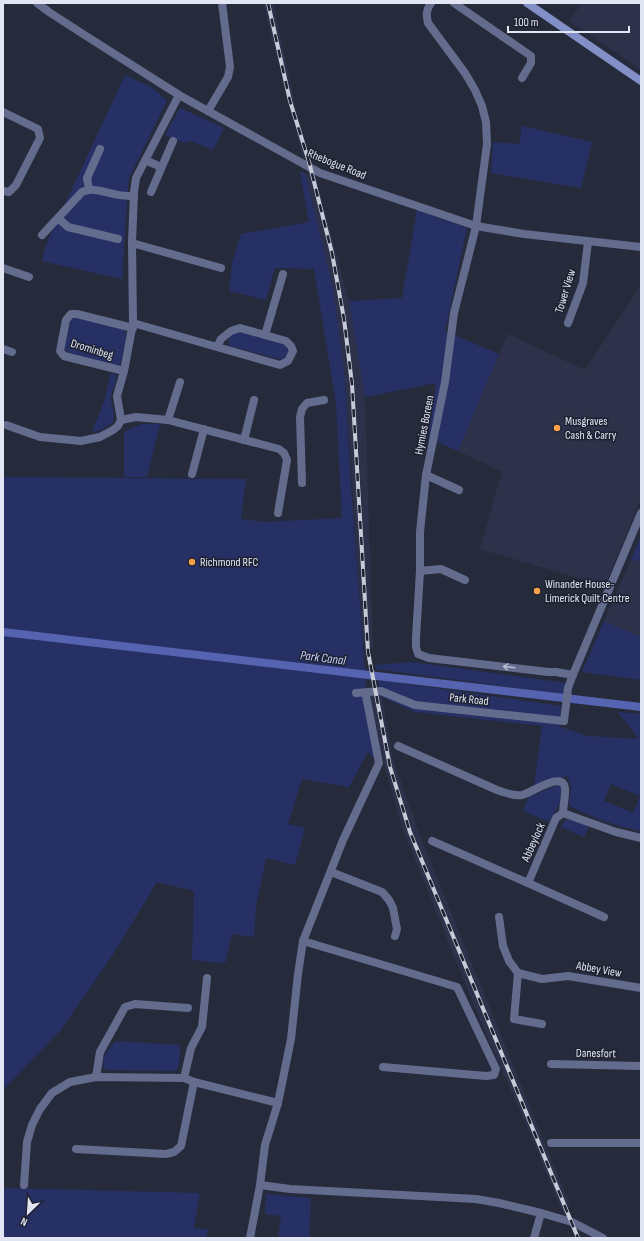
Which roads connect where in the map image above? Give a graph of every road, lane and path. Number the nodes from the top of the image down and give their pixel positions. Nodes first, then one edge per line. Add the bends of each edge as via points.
1 (38, 3) edge
2 (222, 3) edge
3 (431, 3) edge
4 (454, 3) edge
5 (528, 3) edge
6 (522, 78) dead end
7 (641, 81) edge
8 (179, 95) junction
9 (208, 111) junction
10 (3, 112) edge
11 (173, 141) dead end
12 (100, 149) dead end
13 (145, 160) junction
14 (161, 167) junction
15 (89, 189) junction
16 (3, 191) edge
17 (150, 192) dead end
18 (134, 196) junction
19 (58, 218) junction
20 (476, 226) junction
21 (42, 235) dead end
22 (118, 239) dead end
23 (588, 242) junction
24 (132, 243) junction
25 (641, 247) edge
26 (3, 268) edge
27 (221, 268) dead end
28 (283, 274) dead end
29 (29, 277) dead end
30 (568, 323) dead end
31 (133, 326) junction
32 (265, 335) junction
33 (217, 347) junction
34 (3, 349) edge
35 (12, 352) dead end
36 (124, 371) junction
37 (180, 382) dead end
38 (254, 400) dead end
39 (324, 400) dead end
40 (121, 420) junction
41 (168, 420) junction
42 (6, 425) dead end
43 (204, 429) junction
44 (244, 440) junction
45 (301, 459) junction
46 (287, 460) junction
47 (192, 474) dead end
48 (426, 475) junction
49 (302, 483) dead end
50 (459, 490) dead end
51 (278, 513) dead end
52 (641, 513) edge
53 (420, 571) junction
54 (466, 580) dead end
55 (573, 675) junction
56 (356, 693) dead end
57 (368, 693) junction
58 (398, 746) dead end
59 (563, 813) junction
60 (641, 838) edge
61 (432, 841) dead end
62 (331, 872) junction
63 (528, 883) junction
64 (499, 917) dead end
65 (604, 917) dead end
66 (396, 936) dead end
67 (303, 941) junction
68 (518, 973) junction
69 (206, 978) dead end
70 (641, 988) edge
71 (188, 1008) dead end
72 (542, 1024) dead end
73 (551, 1064) dead end
74 (641, 1066) edge
75 (383, 1067) dead end
76 (96, 1077) junction
77 (184, 1078) junction
78 (194, 1082) junction
79 (278, 1103) junction
80 (551, 1143) dead end
81 (641, 1143) edge
82 (76, 1149) dead end
83 (24, 1185) dead end
84 (260, 1185) junction
85 (541, 1213) junction
86 (250, 1238) edge
87 (534, 1238) edge
88 (603, 1238) edge

1 - 8 street, Rhebogue Road
2 - 9 street via 230,67 228,77
3 - 20 street, Hymies Boreen via 426,15 428,24 454,56 476,90 486,122 488,144
4 - 6 street via 531,56 531,63
5 - 7 main road
8 - 9 street, Rhebogue Road
8 - 13 street, Drominbeg
9 - 20 street, Rhebogue Road via 320,173
10 - 16 street via 38,129 40,138 16,185 8,192
11 - 14 street
12 - 15 street via 87,178
13 - 14 street
13 - 18 street, Drominbeg via 136,178
14 - 17 street
15 - 18 street
15 - 19 street via 82,192
18 - 24 street, Drominbeg
19 - 21 street
19 - 22 street via 68,227
20 - 23 street, Rhebogue Road
20 - 48 street, Hymies Boreen via 454,313 445,382
23 - 25 street, Rhebogue Road
23 - 30 street, Tower View via 583,283
24 - 27 street
24 - 31 street, Drominbeg
26 - 29 street
28 - 32 street
31 - 33 street, Drominbeg
31 - 36 street, Drominbeg
31 - 36 street, Drominbeg via 77,314 71,314 66,320 60,351 64,356
32 - 33 street, Drominbeg via 240,328 221,339
32 - 33 street, Drominbeg via 286,341 291,346 293,351 288,361 280,364
34 - 35 street
36 - 40 street, Drominbeg via 117,396
37 - 41 street
38 - 44 street
39 - 45 street via 307,402 302,409
40 - 41 street via 136,417
40 - 42 street via 118,426 100,437 81,441 40,437
41 - 43 street
43 - 44 street
43 - 47 street
44 - 46 street via 279,449
45 - 46 street
45 - 49 street
46 - 51 street
48 - 50 street
48 - 53 street, Hymies Boreen via 420,532
52 - 55 street
53 - 54 street via 441,569
55 -> 53 street, Hymies Boreen via 429,658 418,654 416,647
55 - 57 street, Park Road via 568,688 564,721 415,705 381,691
56 - 57 street
57 - 62 street via 366,696 379,762
58 - 59 street via 510,794 530,793 551,782 562,782 565,787
59 - 60 street
59 - 63 street, Abbeylock via 556,818
61 - 63 street
62 - 66 street via 382,892 393,908
62 - 67 street
63 - 65 street
64 - 68 street via 508,961
67 - 75 street via 457,987 496,1069 494,1075 486,1076
67 - 79 street via 291,1039
68 - 70 street, Abbey View via 542,979 568,976
68 - 72 street via 514,1019
69 - 77 street via 202,1027 191,1048
71 - 76 street via 135,1004 125,1008 100,1052
73 - 74 street, Danesfort
76 - 77 street
76 - 83 street via 70,1082 52,1093 40,1110 27,1142
77 - 78 street
78 - 79 street
78 - 82 street via 181,1146 174,1152 166,1154
79 - 84 street via 265,1145
80 - 81 street
84 - 85 street via 290,1189 476,1199
84 - 86 street
85 - 87 street
85 - 88 street via 572,1222

